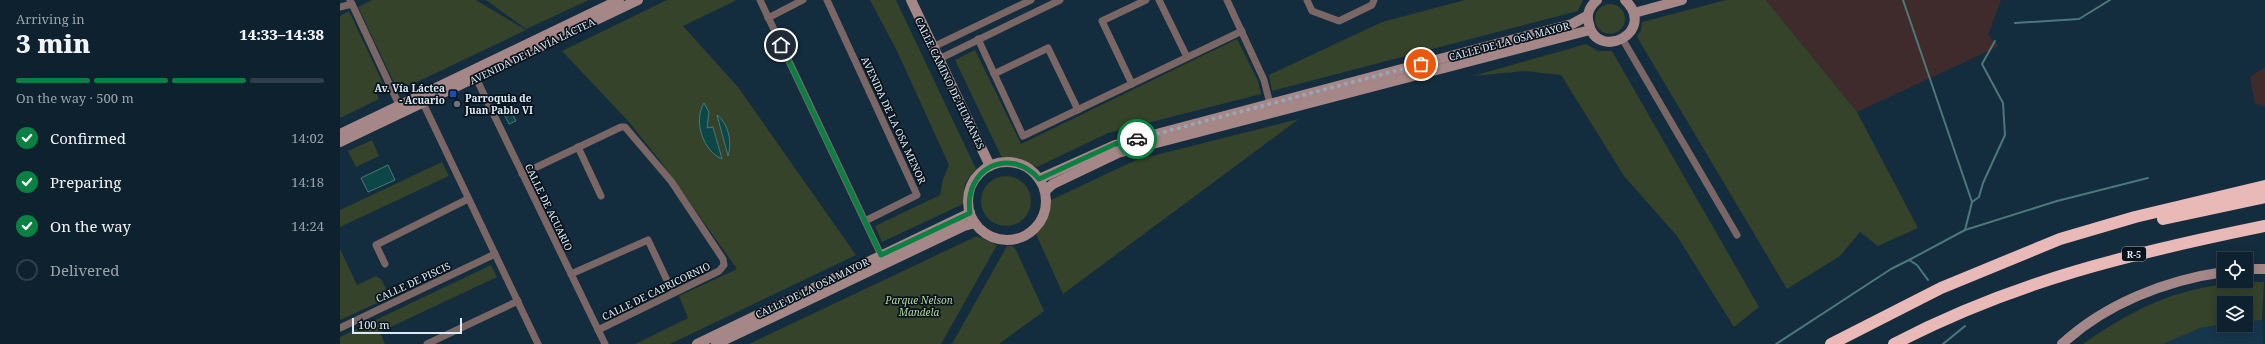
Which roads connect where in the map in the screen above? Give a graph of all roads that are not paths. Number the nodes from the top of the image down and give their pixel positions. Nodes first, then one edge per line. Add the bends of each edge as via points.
1 (619, 0) edge
2 (638, 0) edge
3 (760, 0) edge
4 (803, 0) edge
5 (827, 0) edge
6 (911, 0) edge
7 (1031, 0) edge
8 (1060, 0) edge
9 (1146, 0) edge
10 (1159, 0) edge
11 (1227, 0) edge
12 (1306, 0) edge
13 (1374, 0) edge
14 (1597, 0) edge
15 (1626, 0) edge
16 (1682, 0) edge
17 (351, 2) edge
18 (341, 8) edge
19 (1634, 13) junction
20 (1587, 16) junction
21 (768, 18) junction
22 (1590, 30) junction
23 (1242, 32) junction
24 (978, 39) junction
25 (1622, 40) junction
26 (933, 47) junction
27 (1187, 58) junction
28 (939, 59) junction
29 (994, 74) junction
30 (476, 78) junction
31 (1132, 84) junction
32 (423, 103) junction
33 (1270, 104) junction
34 (401, 109) junction
35 (1078, 110) junction
36 (340, 134) edge
37 (340, 142) edge
38 (578, 148) junction
39 (990, 166) junction
40 (522, 174) junction
41 (1039, 179) junction
42 (2265, 186) edge
43 (1045, 191) junction
44 (601, 196) dead end
45 (2265, 197) edge
46 (468, 199) junction
47 (970, 213) junction
48 (865, 221) junction
49 (975, 223) junction
50 (2265, 226) edge
51 (1738, 235) dead end
52 (2265, 235) edge
53 (495, 254) junction
54 (881, 255) junction
55 (2016, 258) junction
56 (385, 264) dead end
57 (2265, 269) edge
58 (2253, 270) edge
59 (2217, 273) edge
60 (571, 274) junction
61 (673, 293) junction
62 (2006, 294) junction
63 (518, 300) junction
64 (340, 328) edge
65 (598, 330) junction
66 (427, 344) edge
67 (538, 344) edge
68 (605, 344) edge
69 (697, 344) edge
70 (716, 344) edge
71 (1831, 344) edge
72 (1894, 344) edge
73 (2062, 344) edge

1 - 34 street, AVENIDA DE LA VÍA LÁCTEA
2 - 30 street, AVENIDA DE LA VÍA LÁCTEA
3 - 21 street
4 - 21 street
5 - 48 street, AVENIDA DE LA OSA MENOR via 917,194
6 - 26 street, CALLE CAMINO DE HUMANES
7 - 26 street
8 - 24 street
9 - 31 street via 1102,21
10 - 27 street
11 - 23 street
12 - 13 street via 1312,11 1339,22 1372,5
14 - 20 street via 1592,4
15 - 19 street
16 - 19 street
17 - 18 street
17 - 34 street
19 - 25 street via 1633,27
20 - 22 street
20 - 33 street, CALLE DE LA OSA MAYOR via 1572,24
21 - 48 street
22 - 25 street via 1598,38 1609,42
22 - 43 street, CALLE DE LA OSA MAYOR via 1118,153 1053,184
23 - 27 street
23 - 33 street via 1264,80
24 - 28 street
24 - 29 street
25 - 51 street
26 - 28 street, CALLE CAMINO DE HUMANES
27 - 31 street
28 - 39 street, CALLE CAMINO DE HUMANES
29 - 35 street via 1048,48
29 - 35 street via 1023,136
30 - 32 street, AVENIDA DE LA VÍA LÁCTEA
30 - 40 street, CALLE DE ACUARIO
31 - 35 street
32 - 34 street, AVENIDA DE LA VÍA LÁCTEA
32 - 46 street
33 - 41 street, CALLE DE LA OSA MAYOR via 1115,144
34 - 36 street, AVENIDA DE LA VÍA LÁCTEA
34 - 37 street, AVENIDA DE LA VÍA LÁCTEA
38 - 40 street, CALLE DE CAPRICORNIO
38 - 44 street
38 - 61 street, CALLE DE CAPRICORNIO via 620,127 629,129 671,181 723,259 724,265 719,271
39 - 41 street via 999,163 1017,164 1033,172
39 - 47 street via 977,177 969,191
40 - 60 street, CALLE DE ACUARIO
41 - 43 street
42 - 55 highway via 2090,230 2060,239
43 - 49 street via 1046,207 1041,220 1025,236 1005,240 989,236
45 - 55 highway via 2107,232
46 - 53 street
46 - 56 street via 376,244
47 - 49 street
47 - 54 street, CALLE DE LA OSA MAYOR
48 - 54 street
49 - 70 street, CALLE DE LA OSA MAYOR
50 - 62 highway, R-5 via 2124,257 2061,274
52 - 62 highway via 2180,250
53 - 63 street
53 - 64 street, CALLE DE PISCIS
54 - 69 street, CALLE DE LA OSA MAYOR
55 - 71 highway via 1941,288
57 - 58 street
59 - 73 street via 2177,281 2129,300 2090,323
60 - 61 street via 648,240
60 - 65 street, CALLE DE ACUARIO
61 - 65 street, CALLE DE CAPRICORNIO
62 - 72 highway, R-5
63 - 66 street
63 - 67 street
65 - 68 street, CALLE DE ACUARIO

